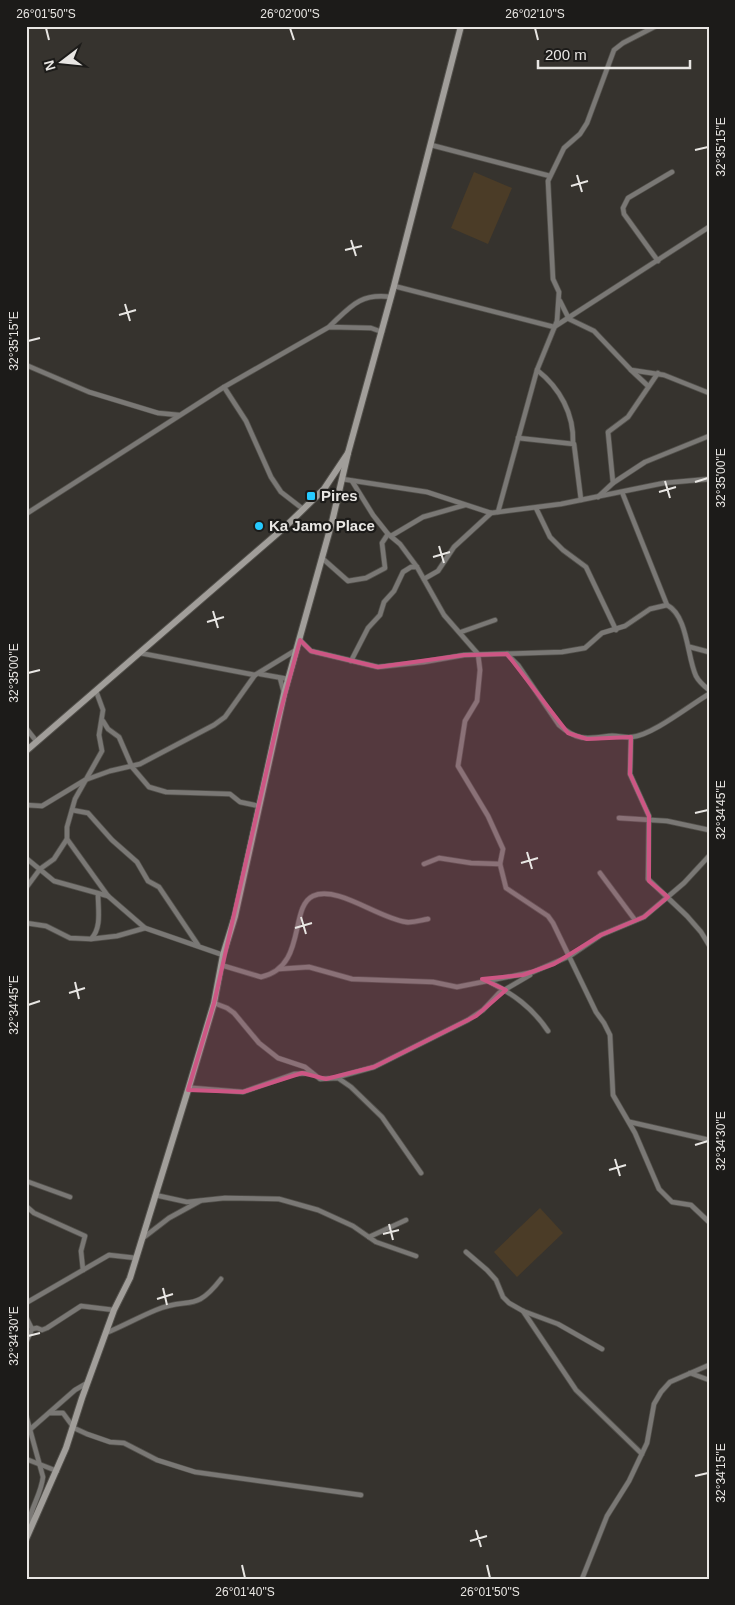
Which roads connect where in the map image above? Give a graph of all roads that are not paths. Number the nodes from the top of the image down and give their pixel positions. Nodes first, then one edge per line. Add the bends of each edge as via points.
1 (461, 26) edge
2 (656, 26) edge
3 (430, 145) junction
4 (672, 172) dead end
5 (550, 176) junction
6 (709, 227) edge
7 (658, 260) junction
8 (394, 286) junction
9 (391, 297) junction
10 (558, 299) junction
11 (569, 318) junction
12 (329, 327) junction
13 (554, 327) junction
14 (382, 332) junction
15 (26, 366) edge
16 (537, 370) junction
17 (631, 370) junction
18 (658, 373) junction
19 (648, 386) junction
20 (224, 387) junction
21 (709, 393) edge
22 (180, 414) junction
23 (709, 436) edge
24 (518, 438) junction
25 (573, 443) junction
26 (348, 453) junction
27 (342, 479) junction
28 (709, 479) edge
29 (352, 481) junction
30 (613, 483) junction
31 (622, 492) junction
32 (597, 498) junction
33 (581, 500) junction
34 (465, 505) junction
35 (536, 508) junction
36 (303, 509) junction
37 (498, 512) junction
38 (491, 513) junction
39 (26, 514) edge
40 (389, 535) junction
41 (322, 558) junction
42 (417, 567) junction
43 (424, 579) junction
44 (667, 605) junction
45 (496, 620) dead end
46 (616, 630) junction
47 (461, 632) junction
48 (300, 640) junction
49 (470, 644) junction
50 (690, 647) junction
51 (297, 649) junction
52 (709, 652) edge
53 (140, 653) junction
54 (478, 654) junction
55 (507, 654) junction
56 (520, 654) junction
57 (464, 655) junction
58 (351, 661) junction
59 (518, 665) junction
60 (257, 675) junction
61 (280, 678) junction
62 (288, 679) junction
63 (709, 690) edge
64 (96, 691) junction
65 (284, 694) junction
66 (709, 694) edge
67 (103, 720) junction
68 (26, 728) edge
69 (630, 737) junction
70 (37, 742) junction
71 (26, 751) edge
72 (132, 767) junction
73 (85, 780) junction
74 (26, 805) edge
75 (258, 806) junction
76 (72, 810) junction
77 (619, 818) dead end
78 (648, 819) junction
79 (709, 830) edge
80 (68, 839) junction
81 (709, 856) edge
82 (26, 858) edge
83 (424, 864) dead end
84 (500, 864) junction
85 (40, 869) junction
86 (600, 873) dead end
87 (26, 888) edge
88 (98, 894) junction
89 (108, 896) junction
90 (668, 897) junction
91 (428, 918) dead end
92 (635, 920) junction
93 (26, 923) edge
94 (145, 928) junction
95 (90, 939) junction
96 (198, 945) junction
97 (709, 945) edge
98 (223, 955) junction
99 (570, 956) junction
100 (221, 965) junction
101 (279, 969) junction
102 (533, 972) junction
103 (488, 981) junction
104 (506, 990) junction
105 (214, 1003) junction
106 (548, 1031) dead end
107 (312, 1073) junction
108 (338, 1078) junction
109 (188, 1090) junction
110 (630, 1122) junction
111 (709, 1140) edge
112 (421, 1173) dead end
113 (26, 1181) edge
114 (155, 1195) junction
115 (70, 1197) dead end
116 (201, 1200) junction
117 (26, 1206) edge
118 (406, 1220) dead end
119 (709, 1222) edge
120 (369, 1236) junction
121 (142, 1238) junction
122 (466, 1252) dead end
123 (416, 1256) dead end
124 (136, 1258) junction
125 (83, 1270) junction
126 (221, 1279) dead end
127 (26, 1303) edge
128 (114, 1310) junction
129 (524, 1311) junction
130 (26, 1317) edge
131 (32, 1329) junction
132 (106, 1333) junction
133 (26, 1342) edge
134 (602, 1350) dead end
135 (709, 1365) edge
136 (690, 1373) junction
137 (709, 1380) edge
138 (88, 1383) junction
139 (50, 1413) junction
140 (26, 1414) edge
141 (74, 1428) junction
142 (31, 1429) junction
143 (26, 1433) edge
144 (642, 1454) junction
145 (26, 1459) edge
146 (39, 1465) junction
147 (57, 1471) junction
148 (361, 1495) dead end
149 (27, 1537) edge
150 (582, 1579) edge

1 - 3 street
2 - 5 street via 614,50 587,123 564,148
3 - 5 street
3 - 8 street
4 - 7 street via 628,198 622,208
5 - 10 street via 553,280 559,290
6 - 7 street
7 - 11 street
8 - 9 street
8 - 13 street
9 - 12 street via 374,295 356,302
9 - 14 street
10 - 11 street
10 - 13 street
11 - 13 street
11 - 17 street via 594,331
12 - 14 street via 371,328
12 - 20 street
13 - 16 street
14 - 26 street
15 - 22 street via 90,392 158,413
16 - 24 street
16 - 25 street via 554,386 567,408 573,425
17 - 18 street
17 - 19 street
18 - 19 street
18 - 21 street
19 - 30 street via 628,417 608,432
20 - 22 street
20 - 36 street via 246,421 271,477 281,492
22 - 39 street
23 - 30 street via 645,462
24 - 25 street
24 - 37 street
25 - 33 street
26 - 27 street
26 - 36 street via 324,490
27 - 29 street
27 - 41 street
28 - 31 street via 664,483
29 - 34 street via 409,488
29 - 40 street
30 - 32 street
31 - 32 street
31 - 44 street
32 - 33 street
33 - 35 street
34 - 38 street
34 - 40 street via 423,517
35 - 37 street
35 - 46 street via 550,538 586,567
36 - 53 street
37 - 38 street
38 - 43 street via 454,547 438,571
40 - 41 street via 382,543 385,568 366,578 348,581
40 - 42 street
41 - 48 street
42 - 43 street
42 - 58 street via 411,566 403,572
43 - 47 street via 444,615
44 - 46 street via 650,609
44 - 50 street via 673,609
45 - 47 street
46 - 56 street via 602,633 579,650
47 - 49 street
48 - 51 street
48 - 58 street via 311,651
49 - 54 street
49 - 57 street
50 - 52 street
50 - 63 street via 696,676
51 - 60 street
51 - 62 street
53 - 60 street
53 - 64 street
54 - 55 street
54 - 57 street
54 - 84 street via 477,701 465,721 458,766 488,816 503,849
55 - 56 street
55 - 59 street
56 - 59 street
57 - 58 street via 384,667
59 - 69 street via 554,719 568,733 591,740
60 - 61 street
60 - 72 street via 225,717 161,755
61 - 62 street
61 - 65 street
62 - 65 street
64 - 67 street via 102,704
64 - 70 street
65 - 75 street
66 - 69 street via 684,712
67 - 72 street via 108,730 123,743
67 - 73 street via 99,735 102,750
68 - 70 street
69 - 78 street via 630,774 648,811
70 - 71 street
72 - 73 street
72 - 75 street via 149,787 160,791 230,794 240,802
73 - 74 street via 47,804
73 - 76 street
75 - 98 street via 235,916
76 - 80 street via 67,826
76 - 96 street via 88,813 112,840 130,854 148,881 159,887
77 - 78 street
78 - 79 street
78 - 90 street via 648,879
80 - 85 street via 54,859
80 - 89 street
81 - 90 street
82 - 85 street
83 - 84 street via 439,858
84 - 99 street via 506,888 548,916
85 - 87 street
85 - 88 street via 54,880
86 - 92 street
88 - 89 street
88 - 95 street via 98,924 95,935
89 - 94 street
90 - 92 street via 652,912
90 - 97 street
91 - 101 street via 405,922 346,897 332,894 311,896 305,904 288,961
92 - 99 street via 601,935
93 - 95 street via 46,926 70,938
94 - 95 street
94 - 96 street
96 - 98 street
98 - 100 street
99 - 102 street
99 - 110 street via 608,1031 614,1095
100 - 101 street via 261,977
100 - 105 street
101 - 103 street via 309,967 352,979 433,982 457,987
102 - 103 street
102 - 104 street
103 - 104 street
104 - 106 street via 523,1003
104 - 108 street via 468,1020 374,1067
105 - 107 street via 234,1014 269,1052
105 - 109 street
107 - 108 street via 320,1079
107 - 109 street via 294,1074 243,1092
108 - 112 street via 382,1116
109 - 114 street
110 - 111 street
110 - 119 street via 664,1196 672,1202 691,1205
113 - 115 street
114 - 116 street via 187,1202
114 - 121 street
116 - 120 street via 279,1199 318,1210
116 - 121 street
117 - 125 street via 34,1213 85,1236 81,1251
118 - 120 street
120 - 123 street via 376,1242
121 - 124 street
122 - 129 street via 491,1275 503,1297
124 - 125 street via 109,1255
124 - 128 street
125 - 127 street
126 - 132 street via 202,1300 158,1309
128 - 131 street via 81,1306 47,1328
128 - 132 street
129 - 134 street via 558,1324
129 - 144 street via 576,1390
130 - 131 street
131 - 133 street
132 - 138 street
135 - 136 street
136 - 137 street
136 - 144 street via 670,1382 661,1392 654,1404
138 - 139 street via 75,1390
138 - 141 street
139 - 141 street via 63,1413
139 - 142 street
140 - 142 street
141 - 147 street
141 - 148 street via 102,1440 124,1443 157,1460 196,1472
142 - 143 street
142 - 146 street
144 - 150 street via 607,1516
145 - 146 street
146 - 147 street
146 - 149 street via 42,1486 31,1513
147 - 149 street

